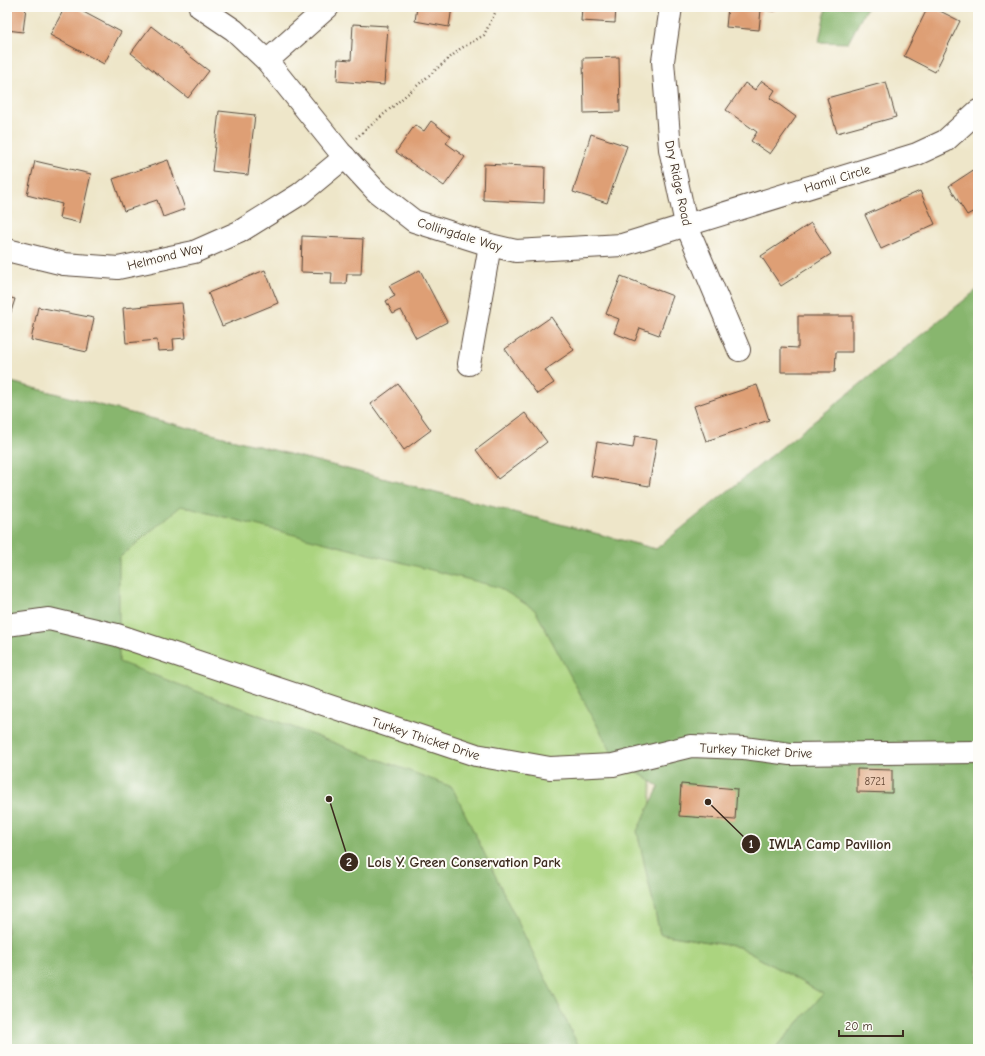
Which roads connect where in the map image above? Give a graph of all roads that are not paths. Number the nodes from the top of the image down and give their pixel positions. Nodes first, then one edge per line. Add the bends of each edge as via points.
1 (200, 7) edge
2 (328, 7) edge
3 (671, 7) edge
4 (267, 61) junction
5 (978, 111) edge
6 (342, 154) junction
7 (686, 224) junction
8 (490, 244) junction
9 (7, 250) edge
10 (739, 350) dead end
11 (469, 364) dead end
12 (7, 625) edge
13 (978, 752) edge

1 - 4 street, Collingdale Way via 234,30
2 - 4 street
3 - 7 street, Dry Ridge Road via 663,61 670,149
4 - 6 street, Collingdale Way
5 - 7 street, Hamil Circle via 945,141 917,154
6 - 8 street, Collingdale Way via 377,192 414,221
6 - 9 street, Helmond Way via 300,194 239,232 194,252 118,268 64,264
7 - 8 street, Collingdale Way via 622,245 516,251
7 - 10 street, Dry Ridge Road
8 - 11 street
12 - 13 street, Turkey Thicket Drive via 49,620 117,634 476,755 550,768 613,765 691,746 744,748 790,754

